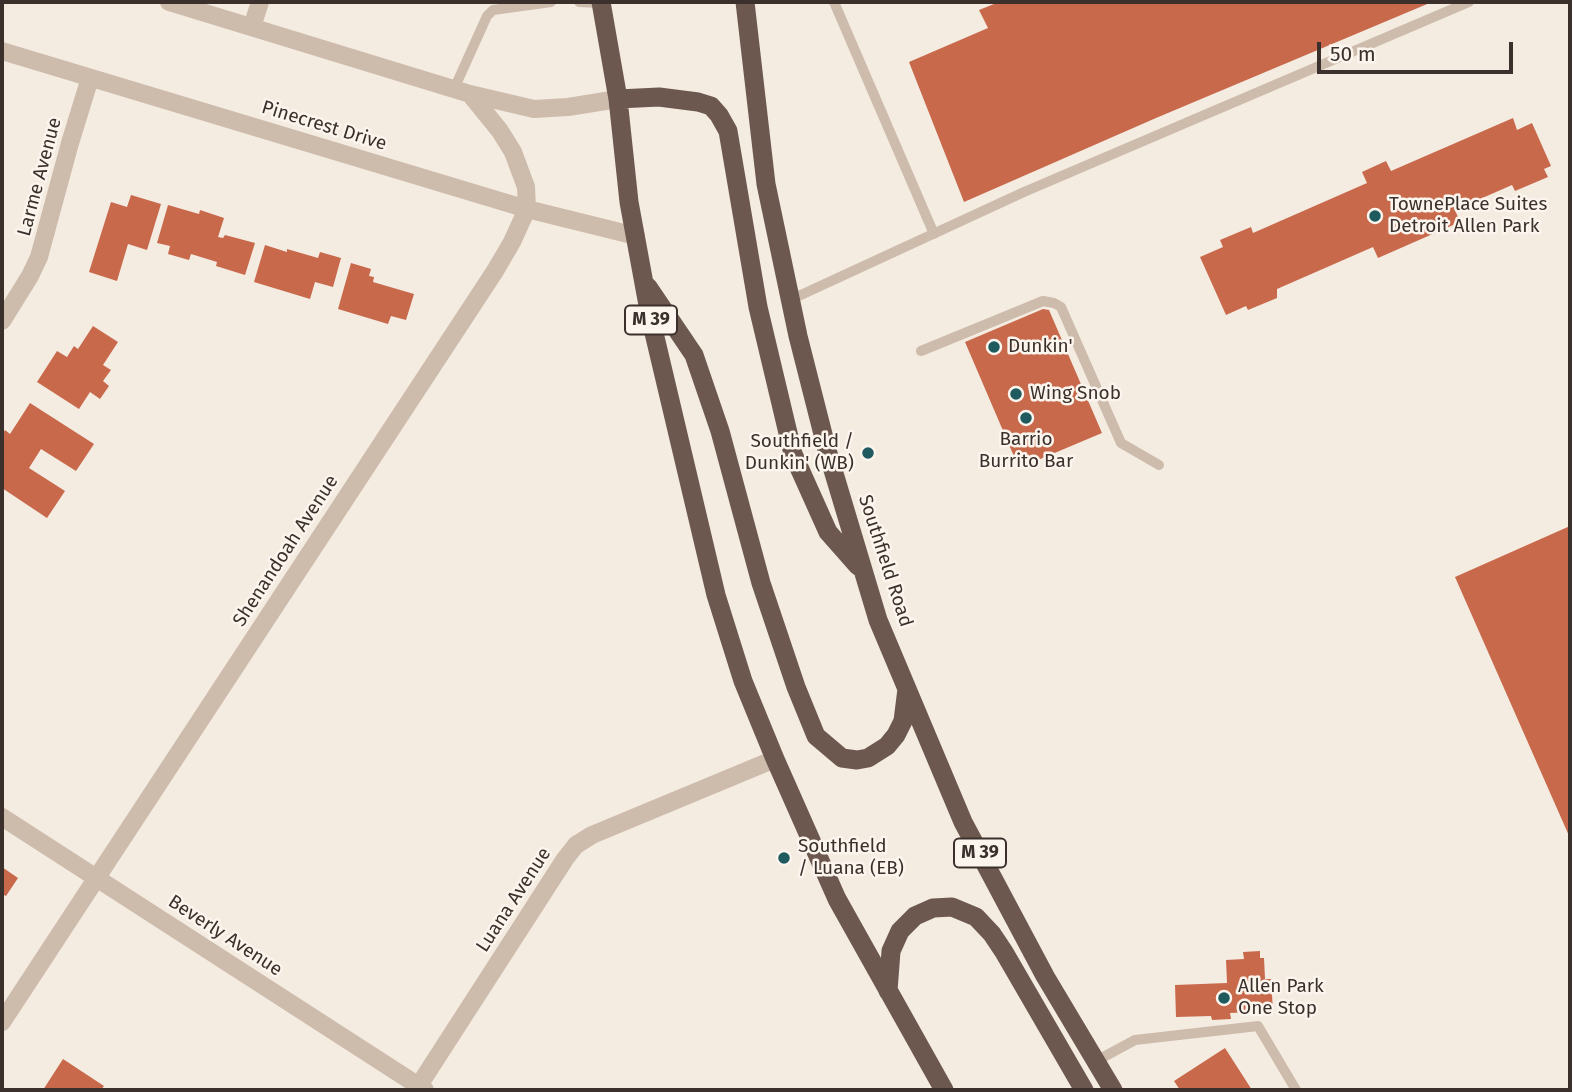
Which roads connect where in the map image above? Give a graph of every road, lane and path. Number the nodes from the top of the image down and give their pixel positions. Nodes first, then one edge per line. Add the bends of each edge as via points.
1 (169, 2) edge
2 (260, 2) edge
3 (551, 2) edge
4 (579, 2) edge
5 (601, 2) edge
6 (745, 2) edge
7 (834, 2) edge
8 (1469, 2) edge
9 (252, 27) junction
10 (2, 51) edge
11 (90, 78) junction
12 (462, 92) junction
13 (618, 99) junction
14 (527, 209) junction
15 (934, 234) junction
16 (636, 236) junction
17 (643, 280) junction
18 (790, 300) junction
19 (2, 321) edge
20 (922, 351) dead end
21 (1159, 465) dead end
22 (863, 573) junction
23 (907, 689) junction
24 (775, 759) junction
25 (2, 817) edge
26 (96, 878) junction
27 (888, 991) junction
28 (2, 1022) edge
29 (1096, 1061) junction
30 (420, 1089) edge
31 (944, 1090) edge
32 (1084, 1090) edge
33 (1113, 1090) edge
34 (1296, 1090) edge

1 - 9 street
2 - 9 street
3 - 12 lane via 493,10 487,16
4 - 5 lane
5 - 13 highway, M 39
6 - 18 highway, Southfield Road / M 39 via 766,184
7 - 15 lane
8 - 15 lane
9 - 12 street
10 - 11 street, Pinecrest Drive
11 - 14 street, Pinecrest Drive
11 - 19 street, Larme Avenue via 39,257
12 - 13 street via 534,109
12 - 14 street via 500,131 513,152 526,187
13 - 16 highway, M 39
13 - 22 highway via 659,97 698,102 711,106 729,131 758,307 793,454 828,533
14 - 16 street, Pinecrest Drive
14 - 26 street, Shenandoah Avenue via 495,271
15 - 18 lane
16 - 17 highway, M 39
17 - 23 highway via 694,355 761,583 816,736 842,758 868,758 887,747 896,735 903,721
17 - 24 highway, M 39 via 716,595 743,681
18 - 22 highway, Southfield Road / M 39
20 - 21 lane via 1043,301 1054,303 1061,307 1121,443
22 - 23 highway, Southfield Road / M 39 via 877,620
23 - 29 highway, Southfield Road / M 39 via 963,822
24 - 27 highway, M 39 via 837,899
24 - 30 street, Luana Avenue via 576,845
25 - 26 street, Beverly Avenue
26 - 28 street, Shenandoah Avenue
26 - 30 street, Beverly Avenue
27 - 31 highway, M 39
27 - 32 highway via 891,951 900,931 915,916 933,908 952,907 976,917 1004,952
29 - 33 highway, Southfield Road / M 39
29 - 34 lane via 1135,1040 1258,1026

